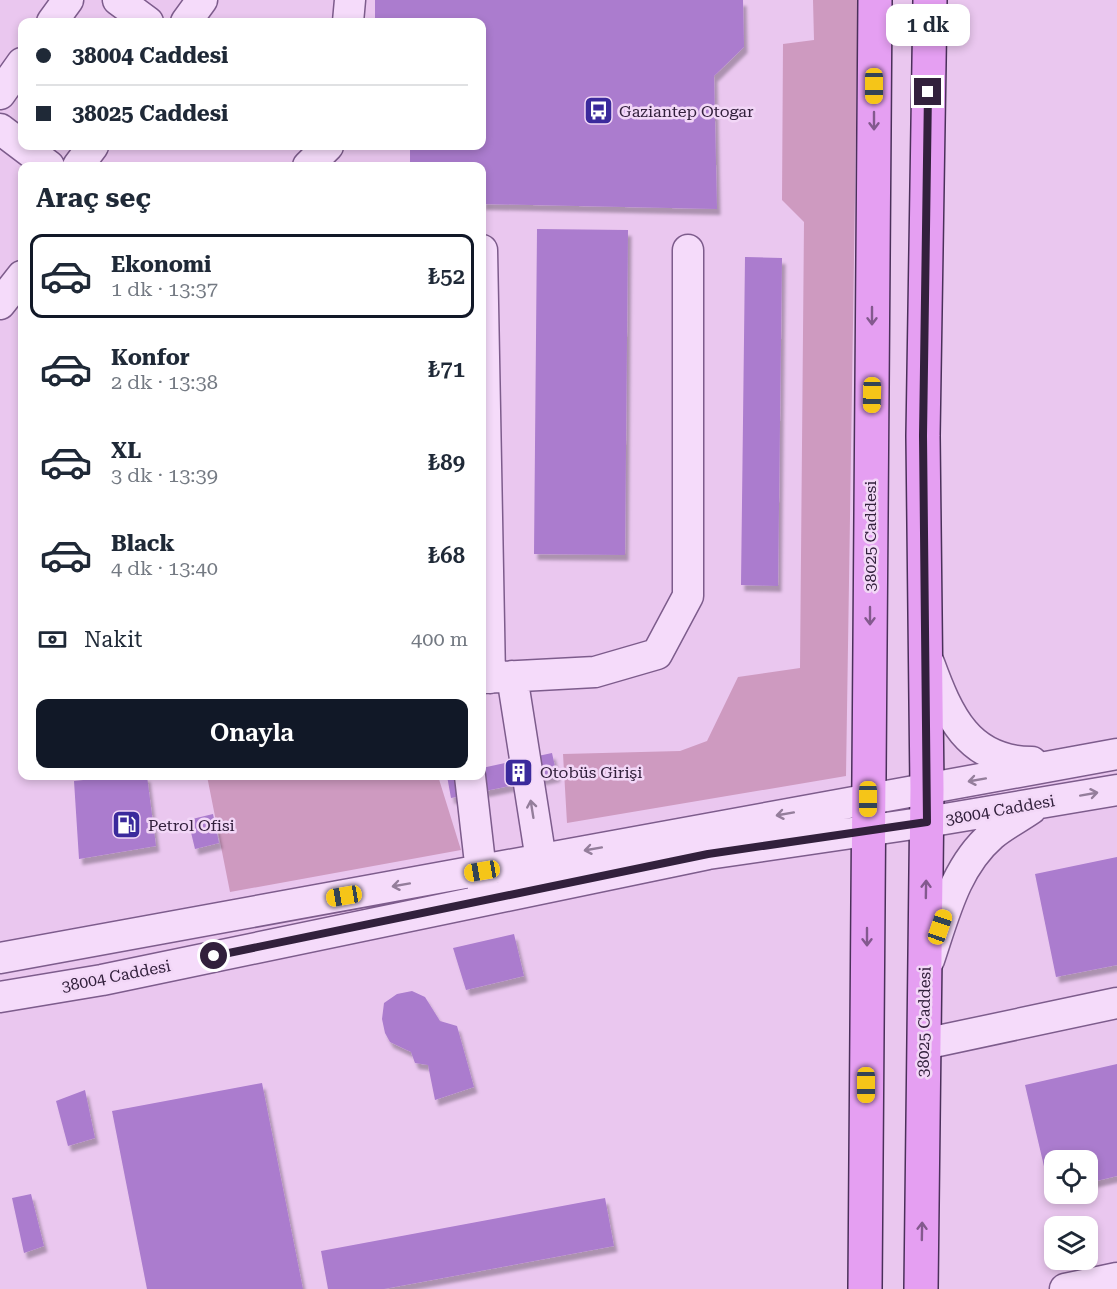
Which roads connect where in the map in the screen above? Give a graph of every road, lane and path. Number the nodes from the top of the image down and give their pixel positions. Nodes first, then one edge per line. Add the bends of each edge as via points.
1 (68, 0) edge
2 (202, 0) edge
3 (350, 0) edge
4 (875, 0) edge
5 (930, 0) edge
6 (55, 18) edge
7 (189, 18) edge
8 (348, 18) edge
9 (18, 69) edge
10 (0, 94) edge
11 (0, 109) edge
12 (18, 124) edge
13 (0, 129) edge
14 (18, 143) edge
15 (28, 150) edge
16 (324, 150) edge
17 (44, 162) edge
18 (312, 162) edge
19 (688, 250) dead end
20 (18, 281) edge
21 (0, 304) edge
22 (486, 381) edge
23 (926, 653) junction
24 (495, 677) edge
25 (1117, 754) edge
26 (1074, 762) junction
27 (471, 780) edge
28 (927, 789) junction
29 (1117, 790) edge
30 (1041, 803) junction
31 (868, 814) junction
32 (927, 822) junction
33 (540, 859) junction
34 (482, 871) junction
35 (547, 888) junction
36 (483, 901) junction
37 (0, 958) edge
38 (925, 971) junction
39 (0, 997) edge
40 (1117, 1003) edge
41 (924, 1044) junction
42 (1117, 1278) edge
43 (865, 1289) edge
44 (921, 1289) edge
45 (1065, 1289) edge

1 - 6 street
2 - 7 street
3 - 8 street
4 -> 31 main road, 38025 Caddesi
5 - 23 main road, 38025 Caddesi via 923,436
9 - 10 street
11 - 12 street
13 - 14 street
15 - 17 street
16 - 18 street
19 - 24 street via 688,596 657,654 595,672
20 - 21 street
22 - 24 street
23 - 26 street via 954,722 977,746 1018,762
23 - 28 main road, 38025 Caddesi
33 -> 24 street
25 - 26 street, 38004 Caddesi
26 -> 28 street, 38004 Caddesi
27 - 34 street
28 - 31 street, 38004 Caddesi
28 - 32 main road, 38025 Caddesi
30 -> 29 street, 38004 Caddesi
30 - 32 street, 38004 Caddesi
30 - 38 street via 992,835 974,854 955,883
31 - 32 street, 38004 Caddesi
31 -> 33 street, 38004 Caddesi
31 - 35 street, 38004 Caddesi via 708,854
31 -> 43 main road, 38025 Caddesi
38 -> 32 main road, 38025 Caddesi
33 - 34 street, 38004 Caddesi
33 - 35 street
34 - 36 street
34 -> 37 street, 38004 Caddesi
35 - 36 street, 38004 Caddesi
36 - 39 street, 38004 Caddesi via 102,980
38 - 41 main road, 38025 Caddesi
40 - 41 street
44 -> 41 main road, 38025 Caddesi
42 - 45 street

